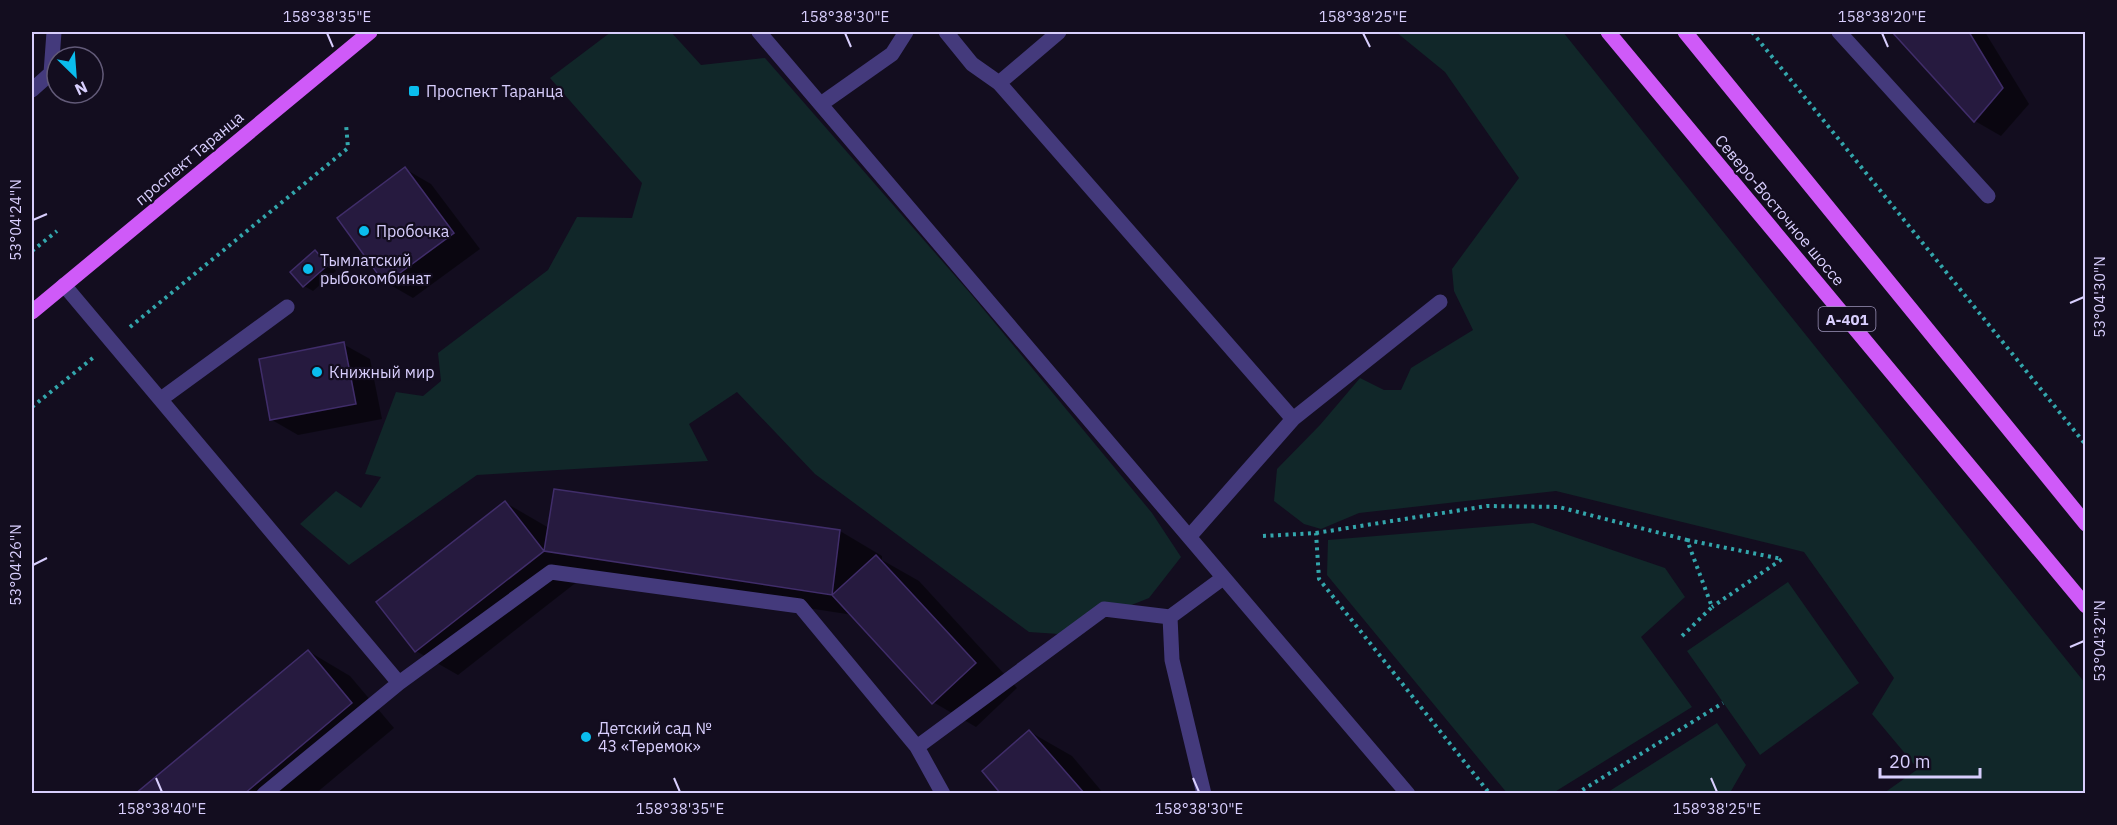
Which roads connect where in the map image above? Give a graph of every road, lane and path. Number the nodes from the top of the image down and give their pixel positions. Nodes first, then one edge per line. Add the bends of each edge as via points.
1 (54, 32) edge
2 (370, 32) edge
3 (759, 32) edge
4 (906, 32) edge
5 (945, 32) edge
6 (1059, 32) edge
7 (1608, 32) edge
8 (1685, 32) edge
9 (1752, 32) edge
10 (1839, 32) edge
11 (999, 83) junction
12 (32, 90) edge
13 (821, 104) junction
14 (346, 124) dead end
15 (1988, 196) dead end
16 (57, 231) dead end
17 (32, 251) edge
18 (64, 285) junction
19 (1440, 302) dead end
20 (287, 307) dead end
21 (32, 312) edge
22 (112, 342) junction
23 (160, 399) junction
24 (32, 407) edge
25 (1293, 419) junction
26 (2085, 445) edge
27 (2085, 524) edge
28 (1316, 533) junction
29 (1263, 536) dead end
30 (1189, 537) junction
31 (1686, 540) junction
32 (1223, 578) junction
33 (2085, 606) edge
34 (1712, 607) junction
35 (1170, 617) junction
36 (1679, 639) dead end
37 (399, 683) junction
38 (1723, 703) dead end
39 (917, 747) junction
40 (264, 794) edge
41 (943, 794) edge
42 (1204, 794) edge
43 (1408, 794) edge
44 (1490, 794) edge
45 (1575, 794) edge

1 - 12 street via 51,74
2 - 18 main road, проспект Таранца
3 - 13 street
4 - 13 street via 892,54
5 - 11 street via 972,64
6 - 11 street
7 - 33 main road, Северо-Восточное шоссе / А-401
8 - 27 main road
9 - 26 path
10 - 15 street
11 - 25 street
13 - 30 street
14 - 22 path via 348,148
16 - 17 path
18 - 21 main road, проспект Таранца
18 - 22 street
19 - 25 street
20 - 23 street
22 - 23 street
22 - 24 path
23 - 37 street
25 - 30 street
28 - 29 path
28 - 31 path via 1487,506 1559,507
28 - 44 path via 1319,579
30 - 32 street
31 - 34 path
31 - 34 path via 1782,559
32 - 35 street
32 - 43 street
34 - 36 path
35 - 39 street via 1104,609
35 - 42 street via 1172,660
37 - 39 street via 551,572 800,606
37 - 40 street
38 - 45 path
39 - 41 street

